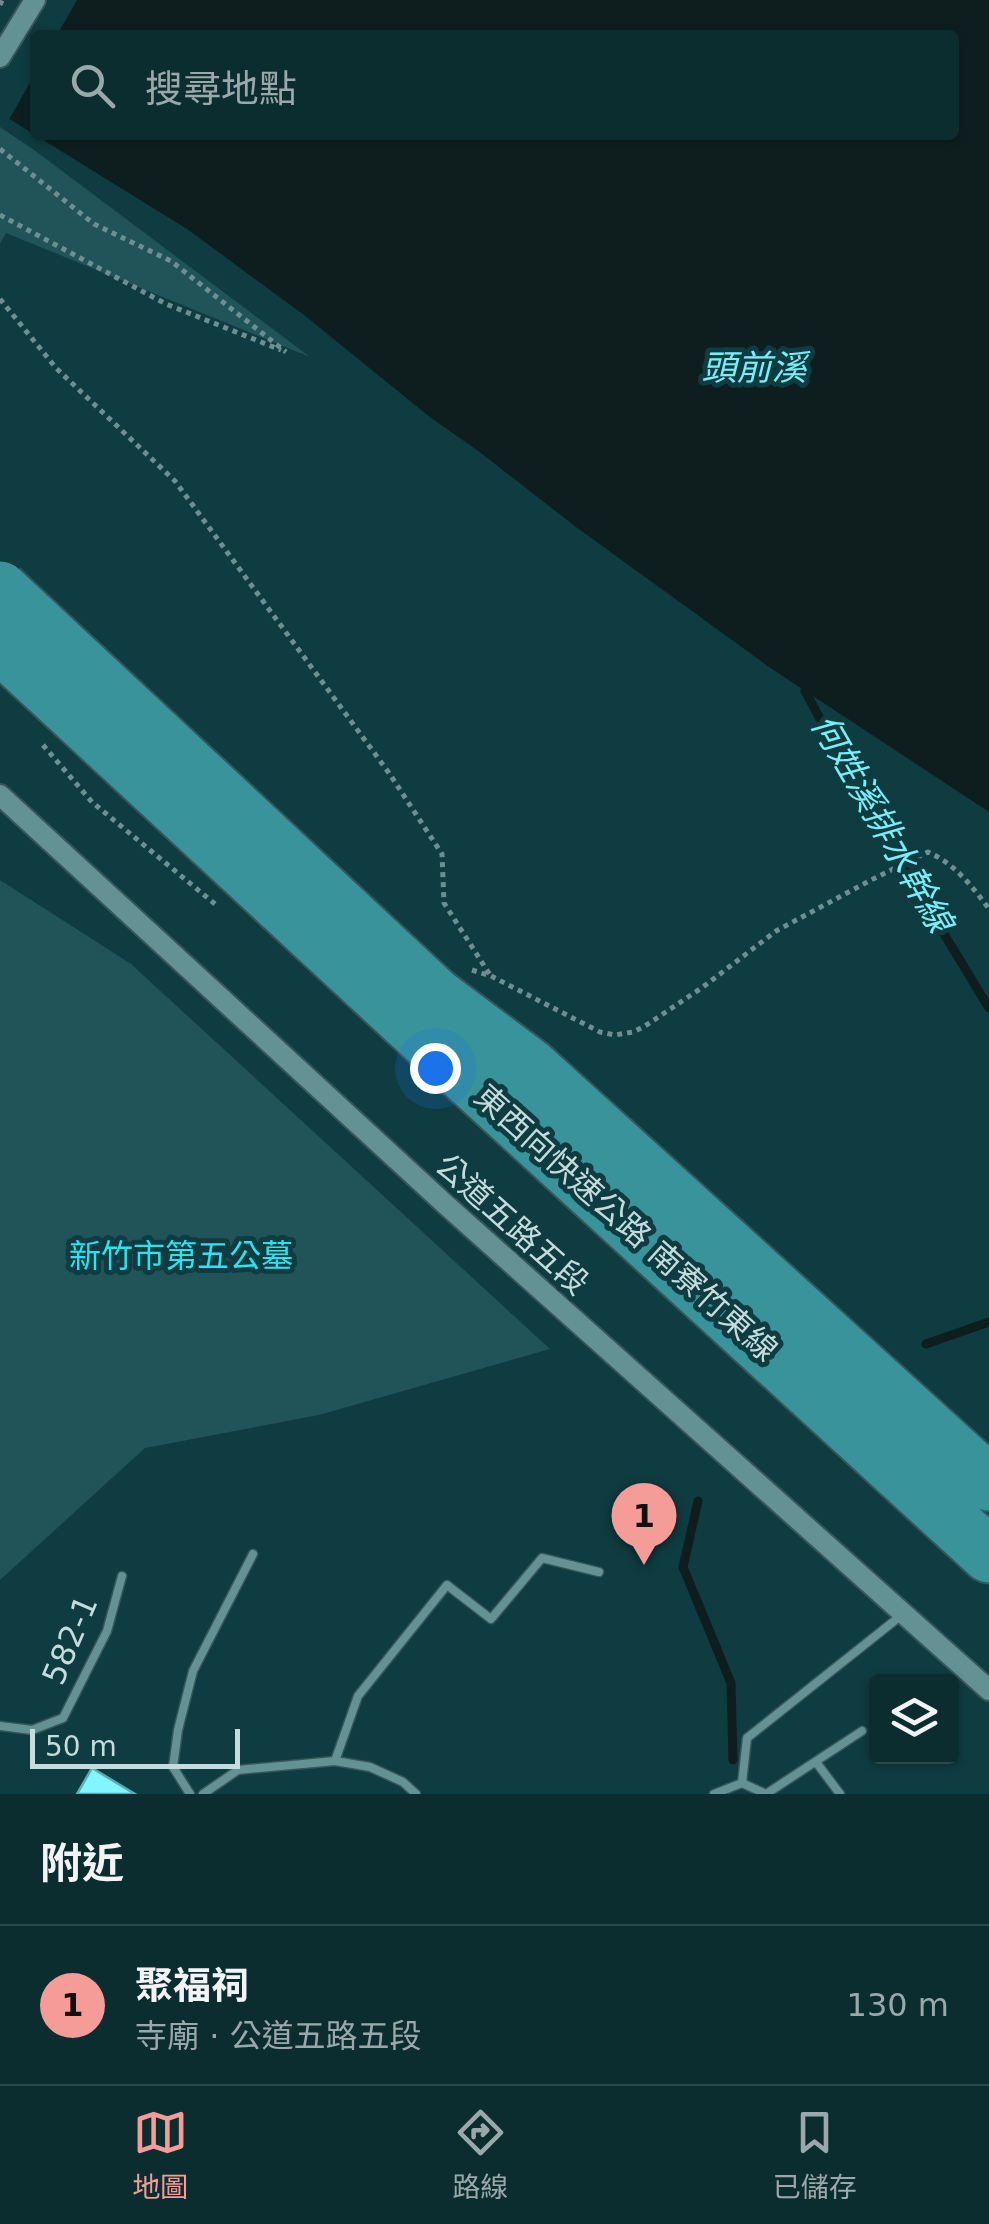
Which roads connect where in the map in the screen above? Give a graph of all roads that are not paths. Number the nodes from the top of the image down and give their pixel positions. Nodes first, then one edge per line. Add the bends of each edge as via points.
1 (34, 0) edge
2 (0, 57) edge
3 (0, 588) edge
4 (0, 645) edge
5 (0, 795) edge
6 (433, 994) junction
7 (989, 1483) edge
8 (254, 1554) dead end
9 (989, 1555) edge
10 (599, 1572) dead end
11 (122, 1576) dead end
12 (902, 1614) junction
13 (989, 1690) edge
14 (0, 1726) edge
15 (862, 1732) dead end
16 (334, 1762) junction
17 (816, 1762) junction
18 (742, 1783) junction
19 (190, 1794) edge
20 (203, 1794) edge
21 (416, 1794) edge
22 (714, 1794) edge
23 (840, 1794) edge

1 - 2 street
3 - 6 highway, 東西向快速公路 南寮竹東線, bridge
4 - 6 highway, 東西向快速公路 南寮竹東線, bridge
5 - 12 street, 公道五路五段
6 - 7 highway, 東西向快速公路 南寮竹東線 via 532,1067
6 - 9 highway, 東西向快速公路 南寮竹東線
8 - 19 lane via 193,1671 173,1767
10 - 16 lane via 542,1558 491,1619 448,1584 358,1696
11 - 14 lane, 582-1 via 107,1631 63,1718 32,1730
12 - 13 street, 公道五路五段
12 - 18 lane via 747,1738
15 - 17 lane
16 - 20 lane via 238,1770
16 - 21 lane via 370,1766
17 - 18 lane via 766,1794
17 - 23 lane
18 - 22 lane

